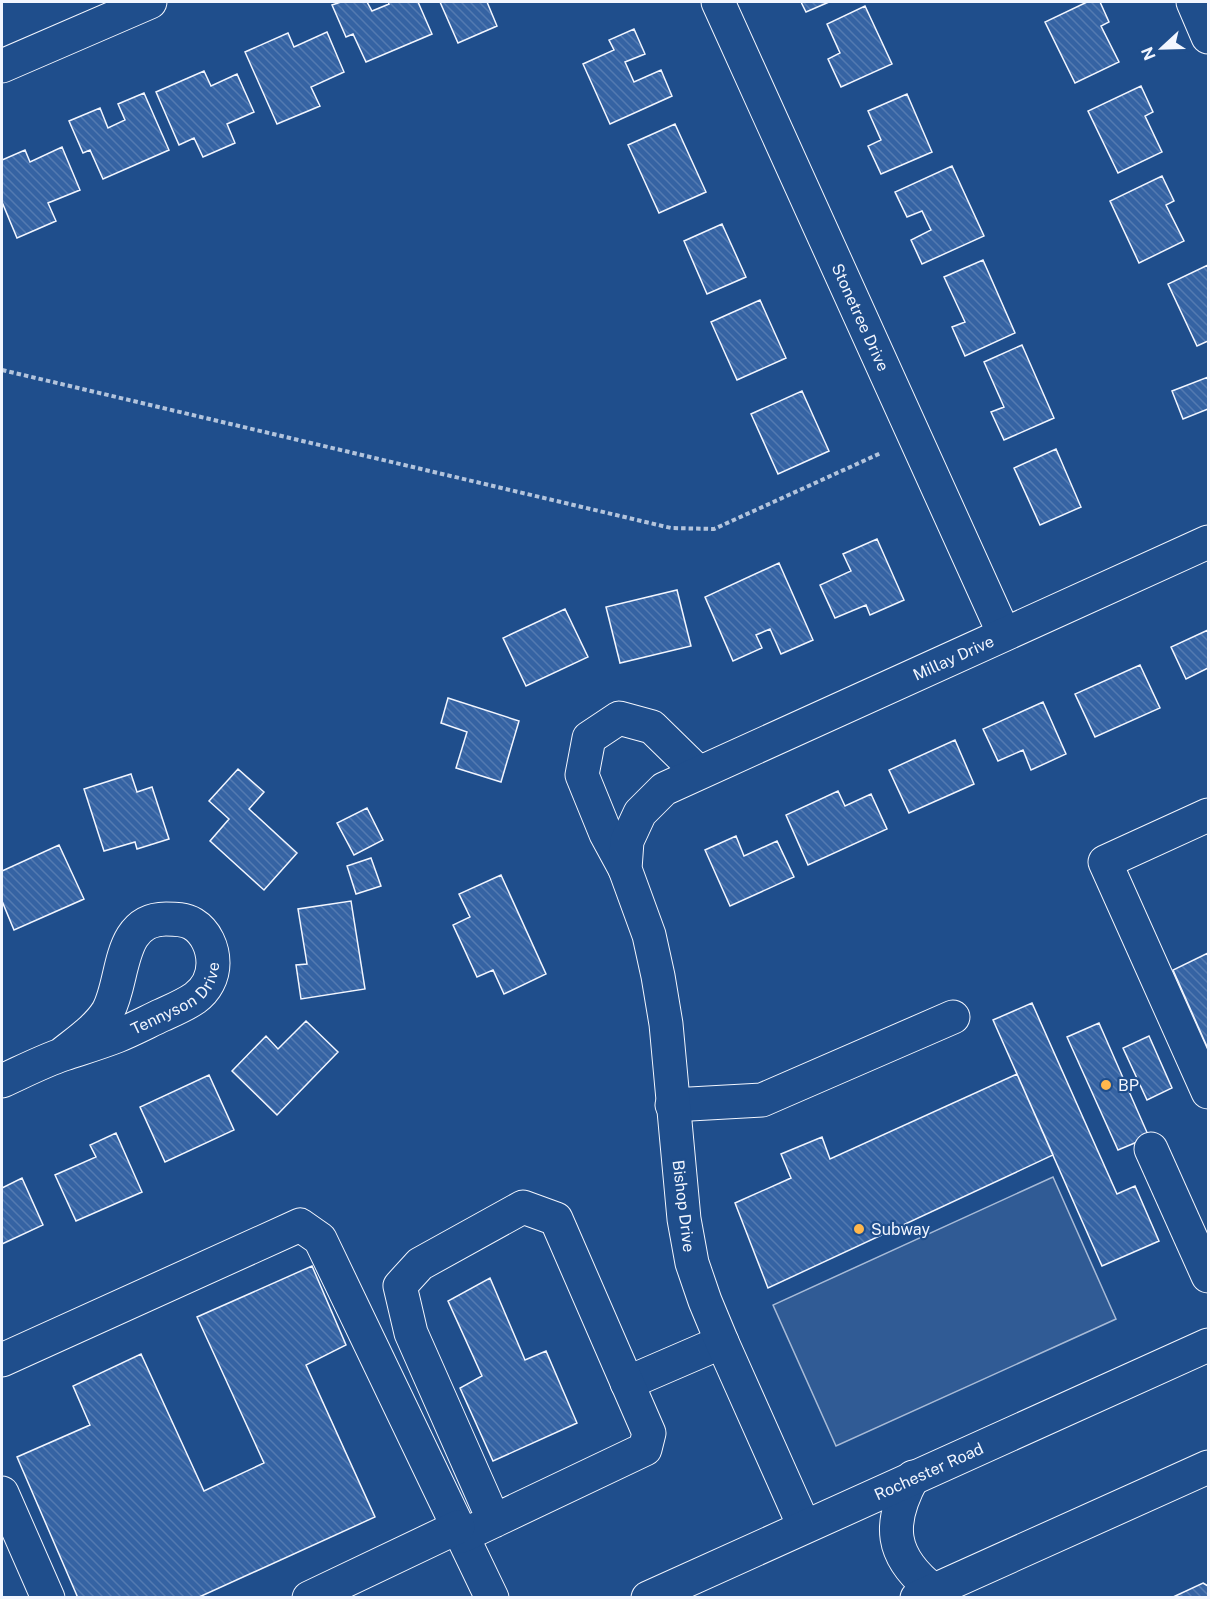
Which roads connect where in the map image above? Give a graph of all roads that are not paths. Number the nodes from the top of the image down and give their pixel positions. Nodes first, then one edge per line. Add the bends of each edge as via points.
1 (150, 2) edge
2 (718, 2) edge
3 (1192, 2) edge
4 (1209, 37) edge
5 (2, 66) edge
6 (1209, 542) edge
7 (1004, 634) junction
8 (698, 772) junction
9 (640, 813) joint
10 (1209, 814) edge
11 (625, 869) junction
12 (953, 1017) dead end
13 (62, 1055) junction
14 (2, 1081) edge
15 (1209, 1092) edge
16 (672, 1105) junction
17 (1151, 1149) dead end
18 (1209, 1275) edge
19 (722, 1342) junction
20 (1209, 1345) edge
21 (2, 1360) edge
22 (627, 1383) junction
23 (1209, 1467) edge
24 (913, 1477) junction
25 (2, 1493) edge
26 (494, 1521) junction
27 (804, 1526) junction
28 (460, 1531) junction
29 (925, 1594) edge
30 (48, 1598) edge
31 (309, 1598) edge
32 (492, 1598) edge
33 (648, 1598) edge

1 - 5 street
2 - 7 street, Stonetree Drive
3 - 4 street
6 - 7 street, Millay Drive
7 - 8 street, Millay Drive
8 - 9 street, Millay Drive via 664,789
8 - 11 street, Bishop Drive via 652,727 619,718 589,738 582,775
9 - 11 street, Bishop Drive via 627,841
10 - 15 street via 1105,862
11 - 16 street, Bishop Drive via 658,976
12 - 16 street via 762,1100
13 - 13 street, Tennyson Drive via 107,1013 126,950 139,928 158,919 171,919 191,922 201,929 212,952 213,965 211,977 194,999 118,1036
13 - 14 street, Tennyson Drive
16 - 19 street, Bishop Drive via 692,1263
17 - 18 street
19 - 22 street
19 - 27 street, Bishop Drive
20 - 24 street, Rochester Road
21 - 28 street via 300,1225 320,1239
22 - 26 street via 649,1433 645,1449
22 - 26 street via 556,1219 523,1207 420,1264 400,1286 411,1333
23 - 29 street
24 - 27 street, Rochester Road
24 - 29 street via 902,1496 896,1530 905,1562
25 - 30 street
26 - 28 street
27 - 33 street, Rochester Road
28 - 31 street
28 - 32 street

